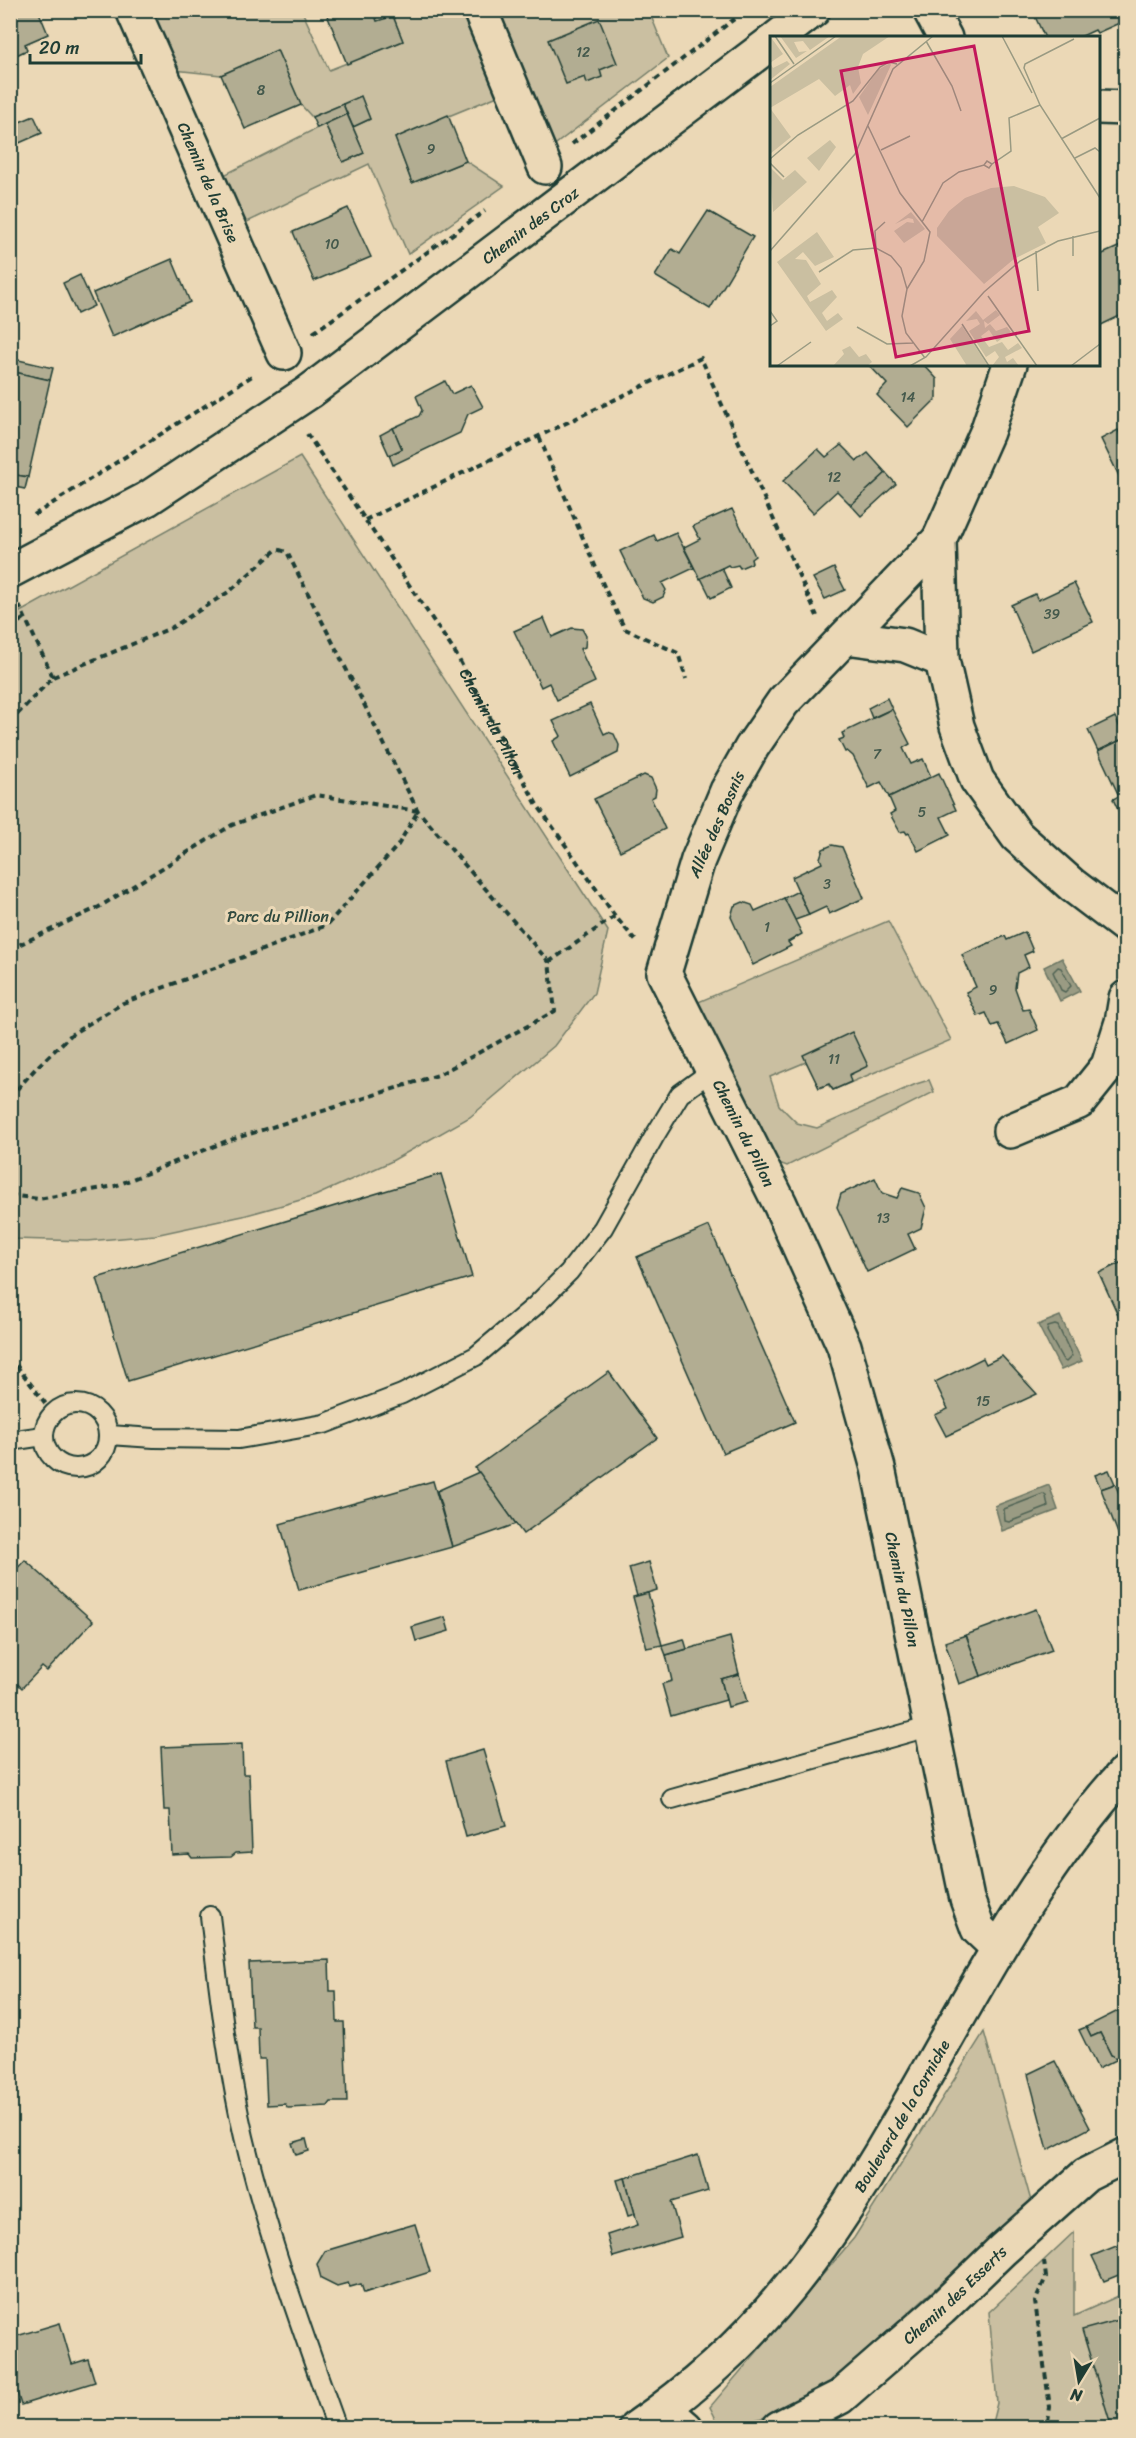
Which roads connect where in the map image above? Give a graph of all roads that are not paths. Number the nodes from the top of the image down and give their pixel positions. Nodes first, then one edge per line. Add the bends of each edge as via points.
1 (133, 10) edge
2 (480, 10) edge
3 (813, 10) edge
4 (930, 10) edge
5 (780, 36) edge
6 (944, 36) edge
7 (770, 43) edge
8 (1100, 107) edge
9 (1125, 108) edge
10 (544, 167) road end
11 (284, 353) road end
12 (1009, 366) edge
13 (939, 540) junction
14 (13, 585) edge
15 (846, 637) junction
16 (942, 660) junction
17 (1125, 926) edge
18 (664, 973) joint
19 (1125, 998) edge
20 (713, 1070) junction
21 (1010, 1131) dead end
22 (109, 1435) junction
23 (43, 1436) junction
24 (10, 1441) edge
25 (932, 1725) junction
26 (1125, 1771) edge
27 (672, 1799) dead end
28 (210, 1916) dead end
29 (998, 1948) junction
30 (1125, 2155) edge
31 (675, 2418) edge
32 (338, 2427) edge
33 (636, 2427) edge
34 (779, 2427) edge

1 - 11 street, Chemin de la Brise
2 - 10 street
3 - 5 street
4 - 6 street
7 - 14 street, Chemin des Croz via 287,408
8 - 9 street
12 - 13 street, Allée des Bosnis via 987,432
13 - 15 street, Allée des Bosnis
13 - 16 street, Allée des Bosnis
15 - 16 street via 905,645
15 - 18 street, Allée des Bosnis via 783,702 727,791 698,860
16 - 17 street, Allée des Bosnis via 957,726 977,780 1017,836
18 - 20 street, Chemin du Pillon
19 - 21 street via 1108,1066 1079,1102
20 - 22 lane via 680,1094 603,1227 570,1272 476,1356 402,1395 324,1424 239,1439
20 - 25 street, Chemin du Pillon via 780,1204 844,1346 878,1468
22 - 23 lane via 99,1413 75,1404 53,1413
22 - 23 lane via 101,1458 79,1469 54,1461
23 - 24 lane
25 - 27 lane
25 - 29 street, Chemin du Pillon via 967,1899 978,1929
26 - 29 street, Boulevard de la Corniche via 1066,1846
28 - 32 lane via 224,2034 244,2137 270,2229
29 - 31 street, Boulevard de la Corniche via 903,2114 816,2252 741,2341 702,2378
30 - 34 street, Chemin des Esserts via 1086,2175 840,2397
31 - 33 street, Boulevard de la Corniche

